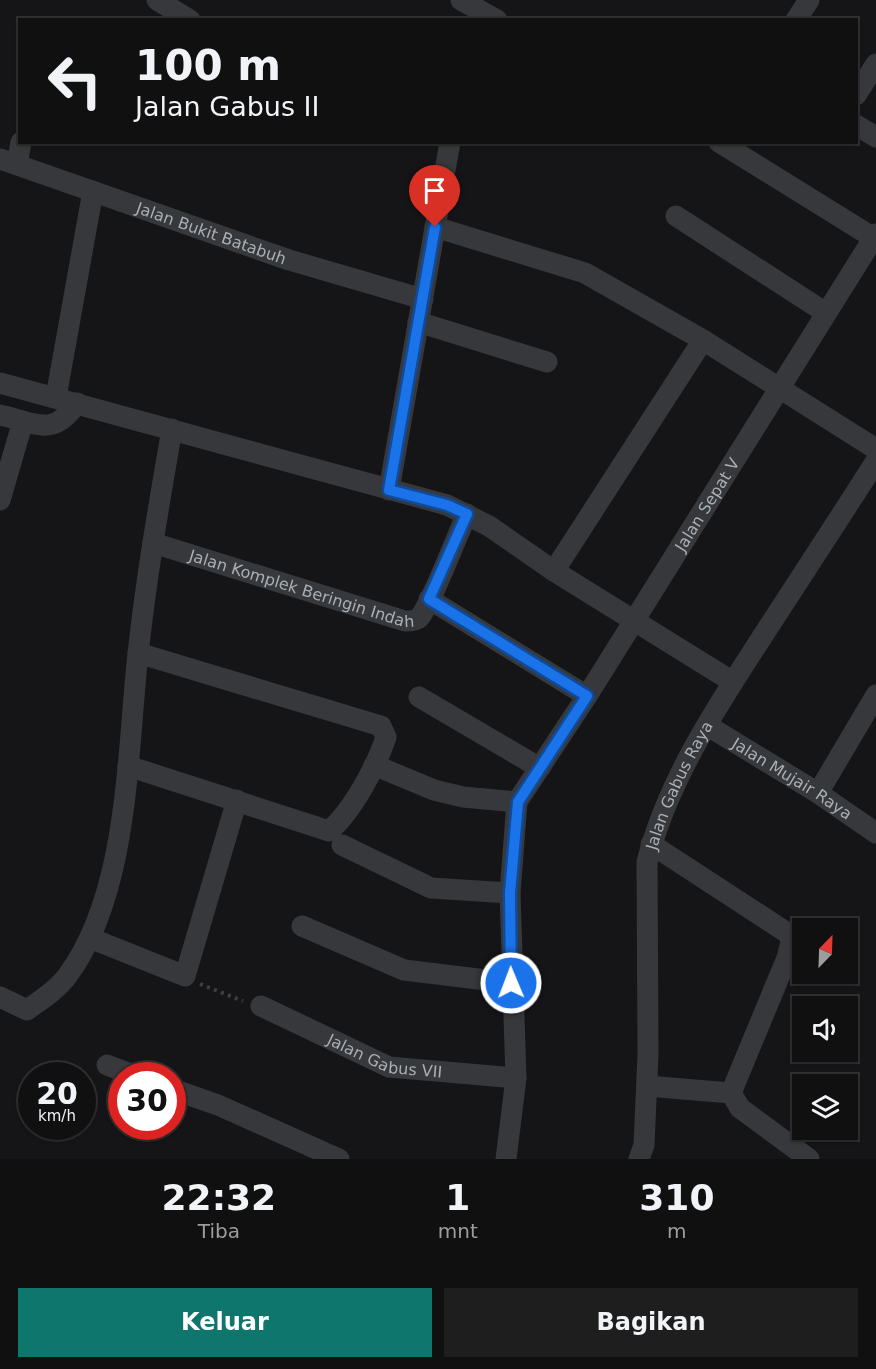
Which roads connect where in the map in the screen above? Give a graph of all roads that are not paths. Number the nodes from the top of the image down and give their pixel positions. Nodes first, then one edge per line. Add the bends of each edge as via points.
1 (157, 0) edge
2 (808, 0) edge
3 (468, 9) edge
4 (187, 18) edge
5 (491, 18) edge
6 (797, 18) edge
7 (876, 64) edge
8 (858, 91) edge
9 (858, 126) edge
10 (876, 137) edge
11 (20, 144) edge
12 (450, 144) edge
13 (722, 144) edge
14 (9, 162) edge
15 (93, 191) junction
16 (676, 216) dead end
17 (435, 227) junction
18 (875, 236) edge
19 (423, 299) junction
20 (826, 313) junction
21 (418, 322) junction
22 (703, 340) junction
23 (547, 362) dead end
24 (0, 383) edge
25 (780, 387) junction
26 (56, 397) junction
27 (77, 403) junction
28 (0, 415) edge
29 (23, 421) junction
30 (172, 429) junction
31 (876, 449) edge
32 (876, 461) edge
33 (389, 490) junction
34 (0, 500) edge
35 (467, 514) junction
36 (153, 543) junction
37 (554, 571) junction
38 (429, 599) junction
39 (633, 621) junction
40 (138, 653) junction
41 (733, 682) junction
42 (587, 696) junction
43 (419, 697) dead end
44 (873, 706) edge
45 (708, 726) junction
46 (374, 765) junction
47 (128, 766) junction
48 (540, 768) junction
49 (818, 793) junction
50 (237, 800) junction
51 (518, 802) junction
52 (876, 833) edge
53 (651, 844) junction
54 (342, 845) dead end
55 (510, 893) junction
56 (302, 926) dead end
57 (90, 939) junction
58 (511, 983) junction
59 (0, 997) edge
60 (261, 1006) road end
61 (516, 1078) junction
62 (646, 1086) junction
63 (731, 1093) junction
64 (186, 1094) edge
65 (339, 1159) edge
66 (506, 1159) edge
67 (639, 1159) edge
68 (808, 1159) edge

1 - 4 street
2 - 6 street
3 - 5 street
7 - 8 street
9 - 10 street
11 - 14 street
12 - 17 street
13 - 18 street
14 - 15 street, Jalan Bukit Batabuh
15 - 19 street, Jalan Bukit Batabuh via 289,260
15 - 26 street
16 - 20 street
17 - 19 street
17 - 22 street via 585,273
18 - 20 street, Jalan Sepat V
19 - 21 street
20 - 25 street, Jalan Sepat V
21 - 23 street
21 - 33 street
22 - 25 street
22 - 37 street
24 - 26 street
25 - 31 street
25 - 39 street, Jalan Sepat V
26 - 27 street
27 - 29 street via 61,422 51,427
27 - 30 street
28 - 29 street
29 - 34 street
30 - 33 street
30 - 36 street
32 - 41 street, Jalan Gabus Raya
33 - 35 street
35 - 37 street
35 - 38 street, Jalan Komplek Beringin Indah
36 - 38 street, Jalan Komplek Beringin Indah via 405,621 419,618
36 - 40 street
37 - 39 street
38 - 42 street
39 - 41 street
39 - 42 street, Jalan Sepat V
40 - 46 street via 381,726 386,737
40 - 47 street
41 - 45 street, Jalan Gabus Raya
42 - 48 street, Jalan Sepat V
43 - 48 street
44 - 49 street
45 - 49 street, Jalan Mujair Raya
45 - 53 street, Jalan Gabus Raya via 669,795
46 - 50 street via 342,820 329,831
46 - 51 street via 434,790
47 - 50 street
47 - 57 street via 110,886
48 - 51 street, Jalan Sepat V
49 - 52 street, Jalan Mujair Raya
50 - 57 street via 185,976
51 - 55 street
53 - 62 street, Jalan Gabus Raya via 647,862
53 - 63 street via 789,934 787,958
54 - 55 street via 431,888
55 - 58 street
56 - 58 street via 404,970
57 - 59 street via 68,976 27,1010
58 - 61 street
60 - 61 street, Jalan Gabus VII via 389,1067
61 - 66 street
62 - 63 street
62 - 67 street, Jalan Gabus Raya via 644,1146
63 - 68 street via 740,1108
64 - 65 street

